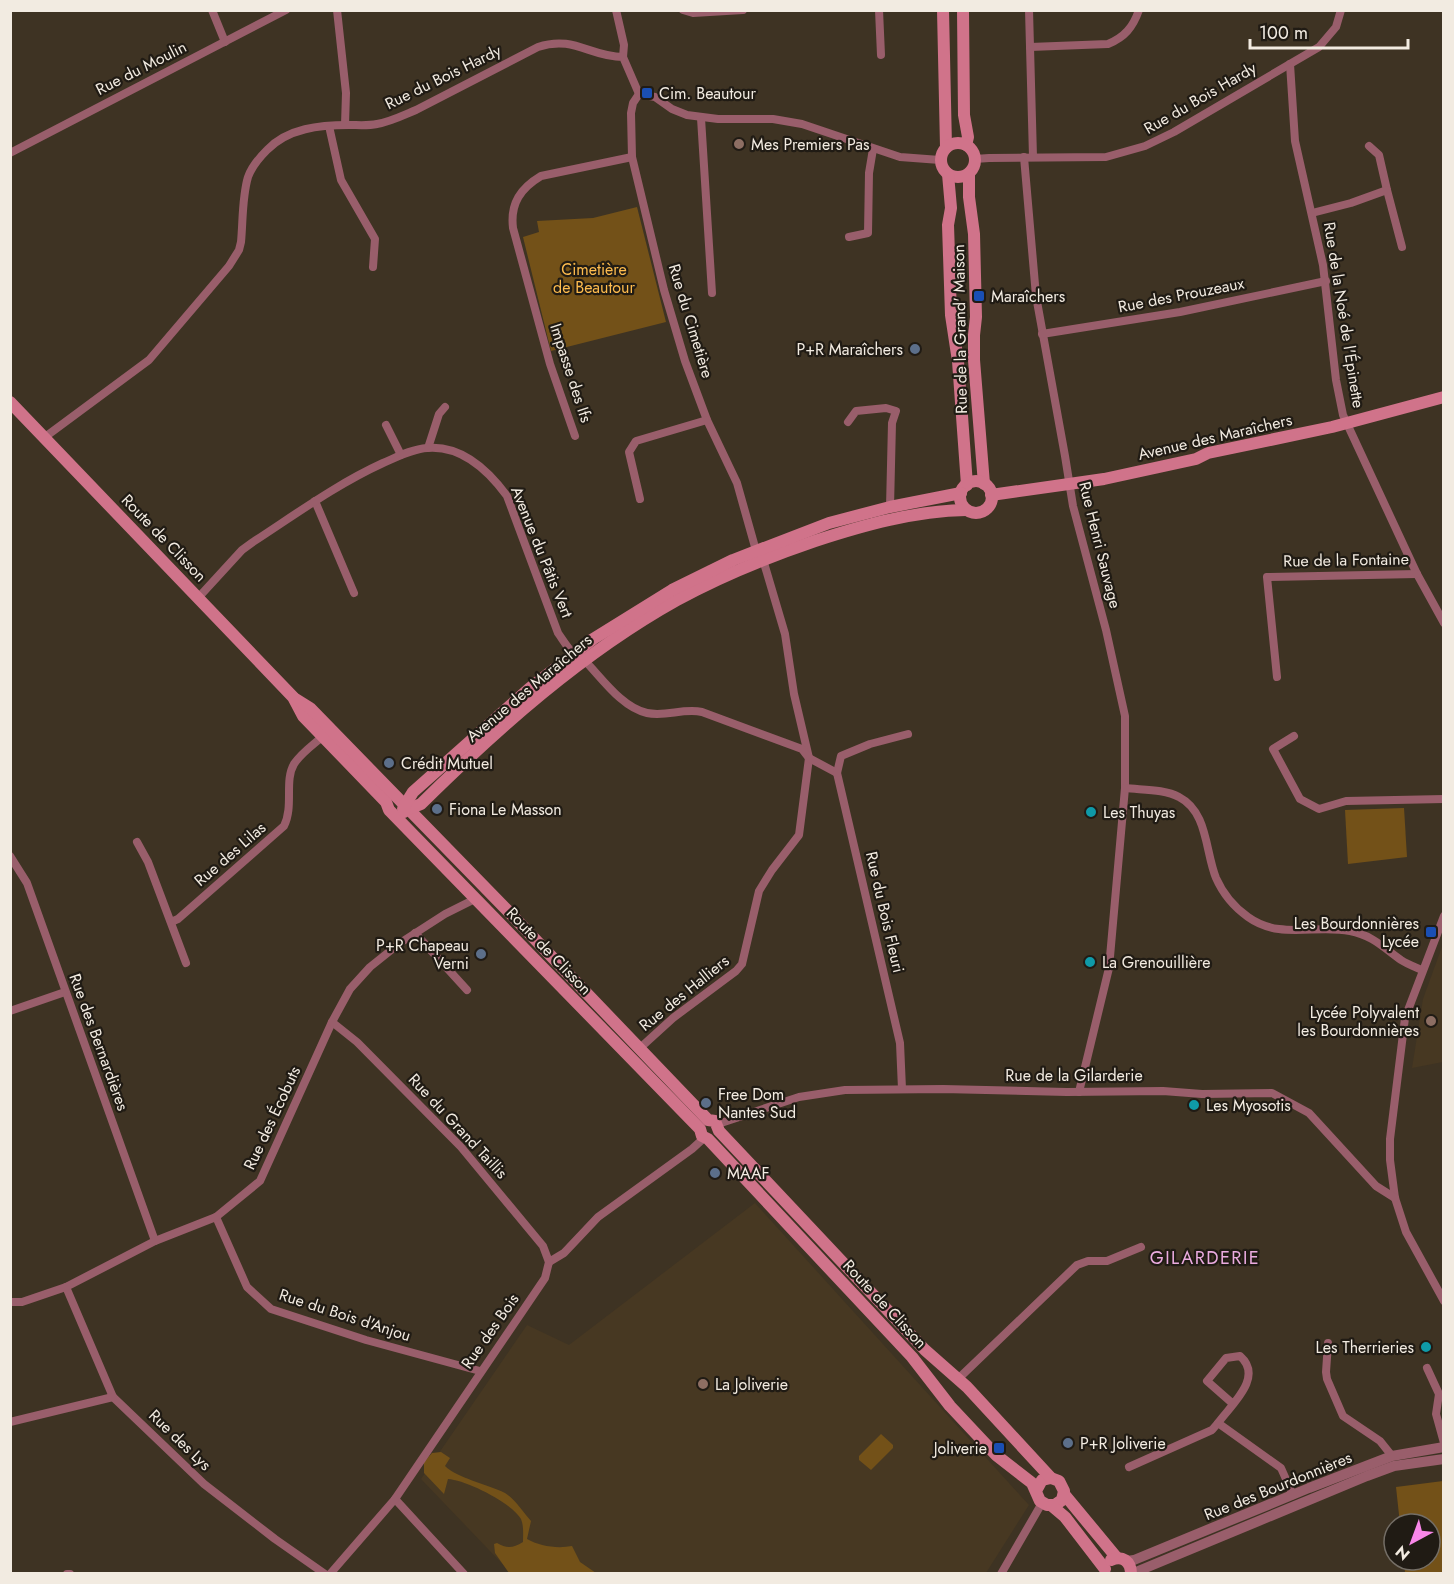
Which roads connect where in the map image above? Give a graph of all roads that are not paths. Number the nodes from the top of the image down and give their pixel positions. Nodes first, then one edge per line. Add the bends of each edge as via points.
1 (212, 10) edge
2 (286, 10) edge
3 (337, 10) edge
4 (616, 10) edge
5 (683, 10) edge
6 (743, 10) edge
7 (879, 10) edge
8 (943, 10) edge
9 (963, 10) edge
10 (1029, 10) edge
11 (1138, 10) edge
12 (1341, 10) edge
13 (225, 42) junction
14 (1030, 48) junction
15 (881, 55) dead end
16 (623, 57) junction
17 (1290, 64) junction
18 (639, 93) junction
19 (701, 118) junction
20 (345, 125) junction
21 (329, 126) junction
22 (966, 145) junction
23 (1369, 146) dead end
24 (946, 147) junction
25 (873, 149) junction
26 (10, 153) edge
27 (632, 157) junction
28 (1028, 157) junction
29 (975, 159) junction
30 (940, 160) junction
31 (948, 174) junction
32 (969, 174) junction
33 (1387, 190) junction
34 (1312, 213) junction
35 (849, 237) dead end
36 (1402, 247) dead end
37 (373, 267) dead end
38 (1326, 281) junction
39 (712, 293) dead end
40 (1042, 334) junction
41 (1443, 397) edge
42 (10, 402) edge
43 (445, 407) dead end
44 (707, 420) junction
45 (848, 422) dead end
46 (1347, 423) junction
47 (386, 425) dead end
48 (575, 436) dead end
49 (45, 437) junction
50 (428, 448) junction
51 (401, 455) junction
52 (984, 484) junction
53 (1069, 484) junction
54 (964, 489) junction
55 (992, 495) junction
56 (640, 499) dead end
57 (315, 501) junction
58 (890, 507) junction
59 (966, 510) junction
60 (760, 555) junction
61 (1417, 574) junction
62 (354, 593) dead end
63 (198, 598) junction
64 (1443, 622) edge
65 (579, 657) junction
66 (1277, 677) dead end
67 (292, 698) junction
68 (908, 734) dead end
69 (1294, 736) dead end
70 (322, 737) junction
71 (809, 758) junction
72 (837, 773) junction
73 (1125, 788) junction
74 (413, 792) junction
75 (389, 797) junction
76 (1443, 799) edge
77 (410, 807) junction
78 (405, 825) junction
79 (137, 842) dead end
80 (10, 856) edge
81 (486, 888) junction
82 (475, 899) junction
83 (1443, 916) edge
84 (171, 922) junction
85 (415, 933) junction
86 (186, 963) dead end
87 (1422, 970) junction
88 (467, 990) dead end
89 (65, 992) junction
90 (10, 1011) edge
91 (332, 1022) junction
92 (640, 1048) junction
93 (902, 1089) junction
94 (1079, 1092) junction
95 (715, 1125) junction
96 (704, 1135) junction
97 (1395, 1198) junction
98 (216, 1217) junction
99 (155, 1241) junction
100 (1141, 1247) dead end
101 (549, 1262) junction
102 (66, 1287) junction
103 (1443, 1301) edge
104 (10, 1302) edge
105 (1328, 1343) dead end
106 (1427, 1368) dead end
107 (480, 1371) junction
108 (958, 1380) junction
109 (113, 1397) junction
110 (1233, 1403) junction
111 (10, 1422) edge
112 (1218, 1423) junction
113 (1443, 1445) edge
114 (1392, 1456) junction
115 (1443, 1460) edge
116 (1129, 1467) dead end
117 (1051, 1478) junction
118 (1036, 1491) junction
119 (1064, 1494) junction
120 (1293, 1495) junction
121 (395, 1499) junction
122 (1047, 1504) junction
123 (1126, 1566) edge
124 (1105, 1571) edge
125 (325, 1574) edge
126 (330, 1574) edge
127 (464, 1574) edge
128 (1001, 1574) edge

1 - 13 street
2 - 13 street, Rue du Moulin
3 - 20 street via 346,93
4 - 16 street
5 - 6 street
7 - 15 street
8 - 24 main road
9 - 22 main road
10 - 14 street, Rue Henri Sauvage
11 - 14 street via 1128,32 1108,44
12 - 17 street, Rue du Bois Hardy via 1336,27 1323,43
13 - 26 street, Rue du Moulin
14 - 28 street, Rue Henri Sauvage
16 - 18 street
16 - 20 street, Rue du Bois Hardy via 610,57 566,43 547,44 397,118 376,125
17 - 28 street, Rue du Bois Hardy via 1145,146 1106,157
17 - 34 street, Rue de la Noé de l'Épinette via 1295,141
18 - 19 street via 655,97 679,113
18 - 27 street, Rue du Cimetière via 631,113
19 - 25 street via 773,119 802,124
19 - 39 street
20 - 21 street, Rue du Bois Hardy
21 - 37 street via 341,180 375,239
21 - 49 street, Rue du Bois Hardy via 288,135 264,153 247,181 241,242 229,266 149,360
22 - 24 main road via 955,143
22 - 29 main road
23 - 33 street via 1379,155
24 - 30 main road
25 - 30 street via 910,159
25 - 35 street via 868,233
27 - 44 street, Rue du Cimetière via 664,290
27 - 48 street, Impasse des Ifs via 542,176 520,193 513,210 513,228 547,353
28 - 29 street, Rue du Bois Hardy
28 - 40 street, Rue Henri Sauvage
29 - 32 main road
30 - 31 main road
31 - 32 main road via 957,178
31 - 54 main road, Rue de la Grand' Maison via 951,315 958,362
32 - 52 main road, Rue de la Grand' Maison via 974,234 974,360
33 - 34 street
33 - 36 street
34 - 38 street, Rue de la Noé de l'Épinette
38 - 40 street, Rue des Prouzeaux via 1180,312
38 - 46 street, Rue de la Noé de l'Épinette via 1336,380
40 - 53 street, Rue Henri Sauvage
41 - 46 main road, Avenue des Maraîchers
42 - 49 main road, Route de Clisson
43 - 50 street
44 - 56 street via 636,441 629,452
44 - 60 street, Rue du Cimetière via 737,483
45 - 58 street via 856,411 896,411 892,423
46 - 53 main road, Avenue des Maraîchers
46 - 61 street, Rue de la Noé de l'Épinette
47 - 51 street
49 - 63 main road, Route de Clisson
50 - 51 street, Avenue du Pâtis Vert
50 - 65 street, Avenue du Pâtis Vert via 447,450 474,461 502,489 558,633
51 - 57 street, Avenue du Pâtis Vert
52 - 54 main road via 975,482
52 - 55 main road
53 - 55 main road, Avenue des Maraîchers
53 - 73 street, Rue Henri Sauvage via 1125,716
54 - 58 main road, Avenue des Maraîchers
54 - 59 main road via 961,503
55 - 59 main road via 985,510
57 - 62 street
57 - 63 street, Avenue du Pâtis Vert via 242,550
58 - 60 main road, Avenue des Maraîchers via 829,523
59 - 60 main road, Avenue des Maraîchers via 890,520
60 - 65 main road, Avenue des Maraîchers
60 - 71 street, Rue du Cimetière via 785,634
61 - 64 street, Rue de la Noé de l'Épinette
61 - 66 street, Rue de la Fontaine via 1267,577
63 - 67 main road, Route de Clisson
65 - 71 street, Avenue du Pâtis Vert via 635,710 654,714 702,712 802,749
65 - 74 main road, Avenue des Maraîchers via 530,688
65 - 77 main road, Avenue des Maraîchers via 498,733
67 - 70 main road, Route de Clisson
67 - 75 main road, Route de Clisson via 310,708
68 - 72 street via 841,756
69 - 76 street via 1273,749 1300,799 1318,809 1346,801
70 - 75 main road, Route de Clisson
70 - 84 street, Rue des Lilas via 299,757 292,769 284,826
71 - 72 street
71 - 92 street, Rue des Halliers via 799,835 759,891 742,964
72 - 93 street, Rue du Bois Fleuri via 900,1043
73 - 87 street via 1178,796 1194,809 1222,889 1249,918 1273,929 1360,934
73 - 94 street, Rue Henri Sauvage via 1109,968
74 - 75 main road
74 - 77 main road, Avenue des Maraîchers
75 - 77 main road, Route de Clisson
75 - 78 main road, Route de Clisson via 389,810
77 - 78 main road
77 - 81 main road, Route de Clisson
78 - 82 main road, Route de Clisson
79 - 84 street
80 - 89 street, Rue des Bernardières via 27,883
81 - 82 main road
81 - 92 main road, Route de Clisson
82 - 85 street, Rue des Écobuts
82 - 96 main road, Route de Clisson
83 - 87 street
84 - 86 street
85 - 88 street
85 - 91 street, Rue des Écobuts via 359,977
87 - 97 street via 1407,1008 1390,1139
89 - 90 street
89 - 99 street, Rue des Bernardières
91 - 98 street, Rue des Écobuts via 260,1181
91 - 101 street, Rue du Grand Taillis via 357,1042 461,1147 543,1246
92 - 95 main road, Route de Clisson
93 - 94 street, Rue de la Gilarderie
93 - 95 street, Rue de la Gilarderie via 845,1090 799,1097
94 - 97 street, Rue de la Gilarderie via 1272,1094 1308,1113 1376,1186
95 - 96 main road via 716,1137
95 - 96 main road via 703,1122
95 - 108 main road, Route de Clisson via 925,1350
96 - 101 street, Rue des Bois via 692,1149 598,1217 564,1253
96 - 118 main road, Route de Clisson via 912,1357 950,1406
97 - 103 street via 1406,1232
98 - 99 street, Rue des Écobuts
98 - 107 street, Rue du Bois d'Anjou via 247,1287 271,1309
99 - 102 street, Rue des Écobuts
100 - 108 street via 1107,1261 1077,1265
101 - 107 street, Rue des Bois via 545,1278
102 - 104 street, Rue des Écobuts via 22,1302
102 - 109 street, Rue des Lys
105 - 114 street via 1327,1379 1343,1416 1380,1441
106 - 113 street via 1439,1394 1436,1414
107 - 121 street, Rue des Bois
108 - 117 main road, Route de Clisson
109 - 111 street
109 - 125 street, Rue des Lys via 204,1484
110 - 110 street via 1248,1383 1250,1369 1240,1356 1226,1358 1207,1381
110 - 112 street
112 - 116 street via 1212,1430
112 - 120 street via 1281,1468
113 - 114 street, Rue des Bourdonnières
114 - 120 street, Rue des Bourdonnières
115 - 123 street, Rue des Bourdonnières via 1394,1466
117 - 118 main road via 1042,1480
117 - 119 main road via 1061,1483
118 - 122 main road via 1038,1499
119 - 122 main road via 1059,1502
119 - 123 main road
120 - 123 street, Rue des Bourdonnières
121 - 126 street, Rue des Bois
121 - 127 street
122 - 124 main road via 1065,1517
122 - 128 street
123 - 124 main road via 1110,1560

